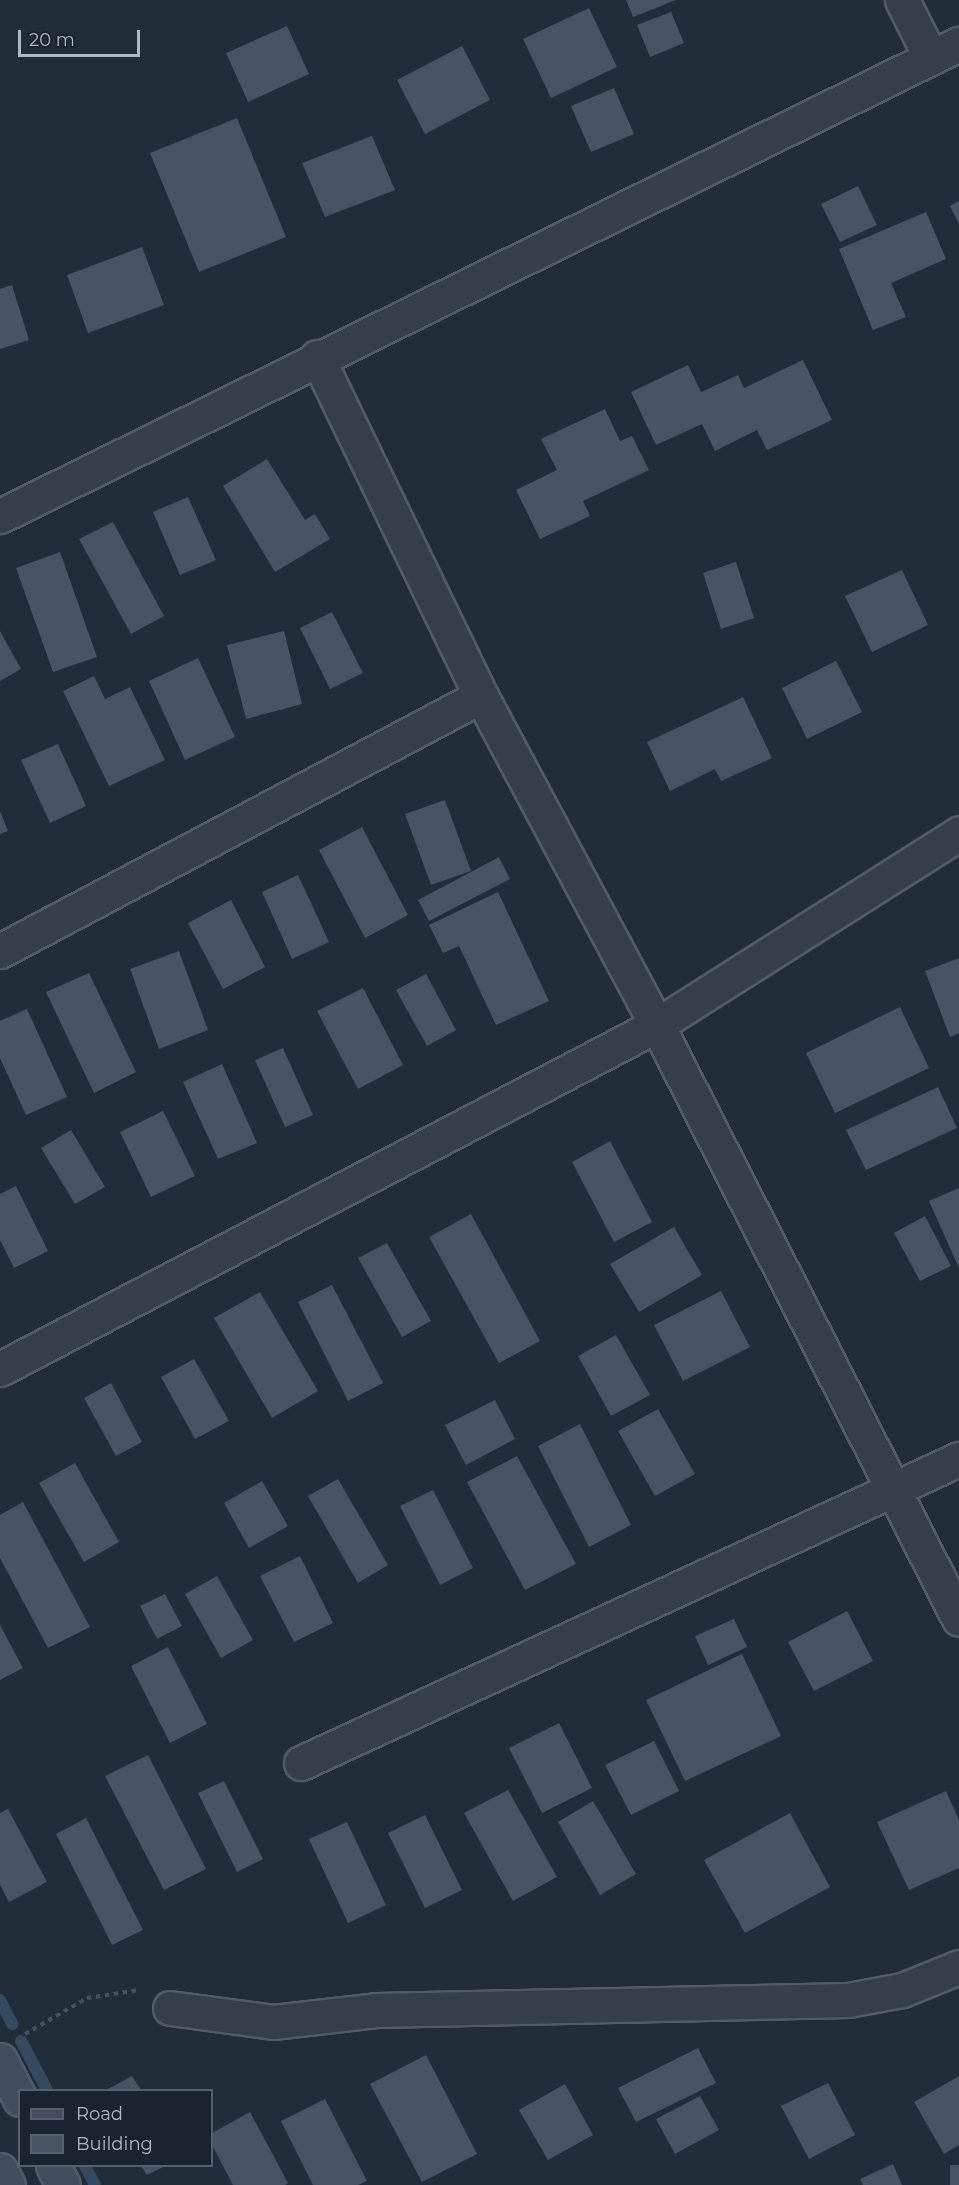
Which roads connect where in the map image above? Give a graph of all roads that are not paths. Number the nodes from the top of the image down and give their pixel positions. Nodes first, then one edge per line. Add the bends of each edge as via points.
1 (902, 0) edge
2 (944, 50) edge
3 (317, 357) junction
4 (0, 516) edge
5 (481, 696) junction
6 (959, 833) edge
7 (0, 951) edge
8 (657, 1025) junction
9 (0, 1369) edge
10 (959, 1459) edge
11 (894, 1493) junction
12 (959, 1619) edge
13 (301, 1763) dead end
14 (959, 1967) edge
15 (170, 2008) road end
16 (9, 2050) edge
17 (18, 2090) edge
18 (54, 2167) edge
19 (0, 2170) edge
20 (8, 2185) edge
21 (63, 2185) edge

1 - 2 street
2 - 3 street
3 - 4 street
3 - 5 street
5 - 7 street
5 - 8 street
6 - 8 street
8 - 9 street
8 - 11 street
10 - 11 street
11 - 12 street
11 - 13 street
14 - 15 street via 902,1990 848,2000 376,2010 273,2022
16 - 17 main road
18 - 21 main road
19 - 20 main road

